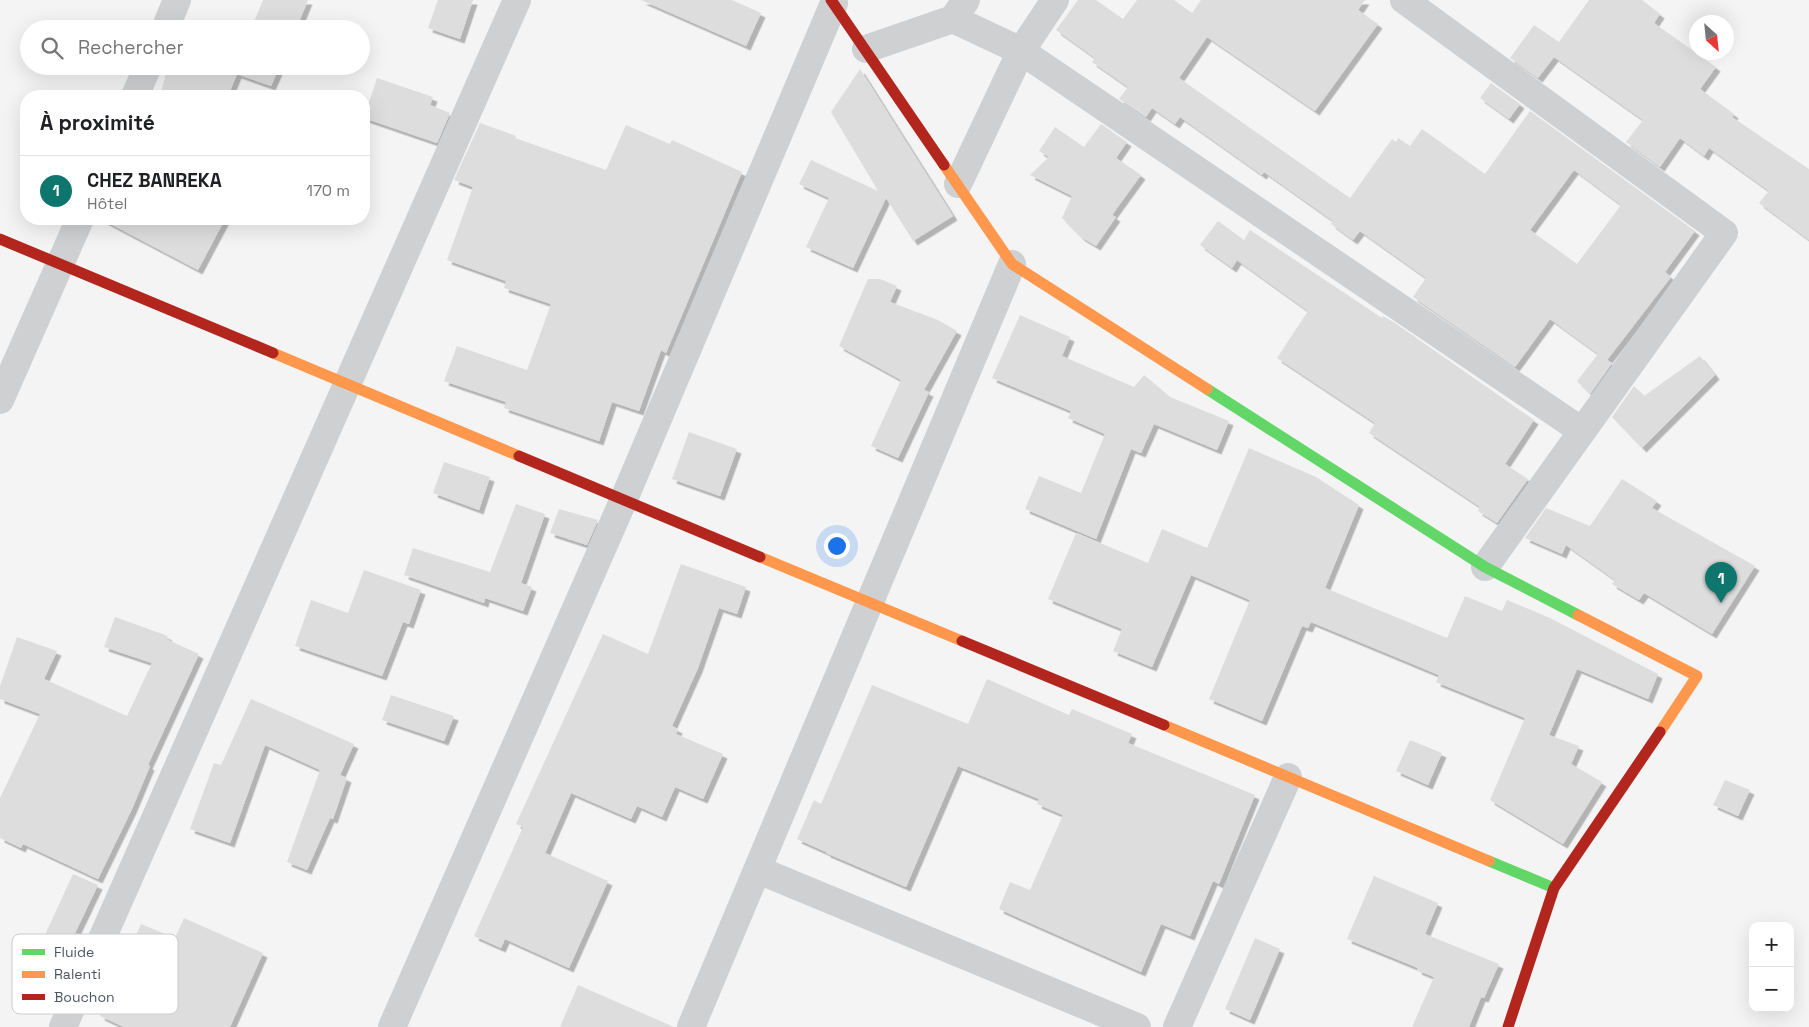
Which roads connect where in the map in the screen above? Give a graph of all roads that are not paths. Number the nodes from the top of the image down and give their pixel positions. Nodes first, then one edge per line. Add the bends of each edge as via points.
1 (177, 0) edge
2 (517, 0) edge
3 (1055, 0) edge
4 (1404, 0) edge
5 (832, 1) edge
6 (960, 10) edge
7 (169, 20) edge
8 (866, 49) junction
9 (1021, 51) junction
10 (144, 75) edge
11 (138, 90) edge
12 (958, 184) junction
13 (77, 225) edge
14 (0, 239) edge
15 (60, 264) junction
16 (1012, 264) junction
17 (347, 384) junction
18 (0, 400) edge
19 (1582, 431) junction
20 (624, 499) junction
21 (1485, 567) junction
22 (870, 602) junction
23 (1288, 777) junction
24 (758, 870) junction
25 (1554, 888) junction
26 (104, 934) edge
27 (69, 1014) edge
28 (63, 1027) edge
29 (392, 1027) edge
30 (692, 1027) edge
31 (1137, 1027) edge
32 (1177, 1027) edge
33 (1508, 1027) edge

1 - 7 street
2 - 17 street
3 - 9 street
4 - 19 street via 1724,233
5 - 8 street
5 - 20 street
6 - 8 street
6 - 9 street
8 - 12 street
9 - 12 street
9 - 19 street
10 - 11 street
12 - 16 street
13 - 15 street
14 - 15 street
15 - 17 street
15 - 18 street
16 - 21 street
16 - 22 street
17 - 20 street
17 - 26 street
19 - 21 street
20 - 22 street
20 - 29 street
21 - 25 street via 1697,676
22 - 23 street
22 - 24 street
23 - 25 street
23 - 32 street
24 - 30 street
24 - 31 street
25 - 33 street
27 - 28 street

